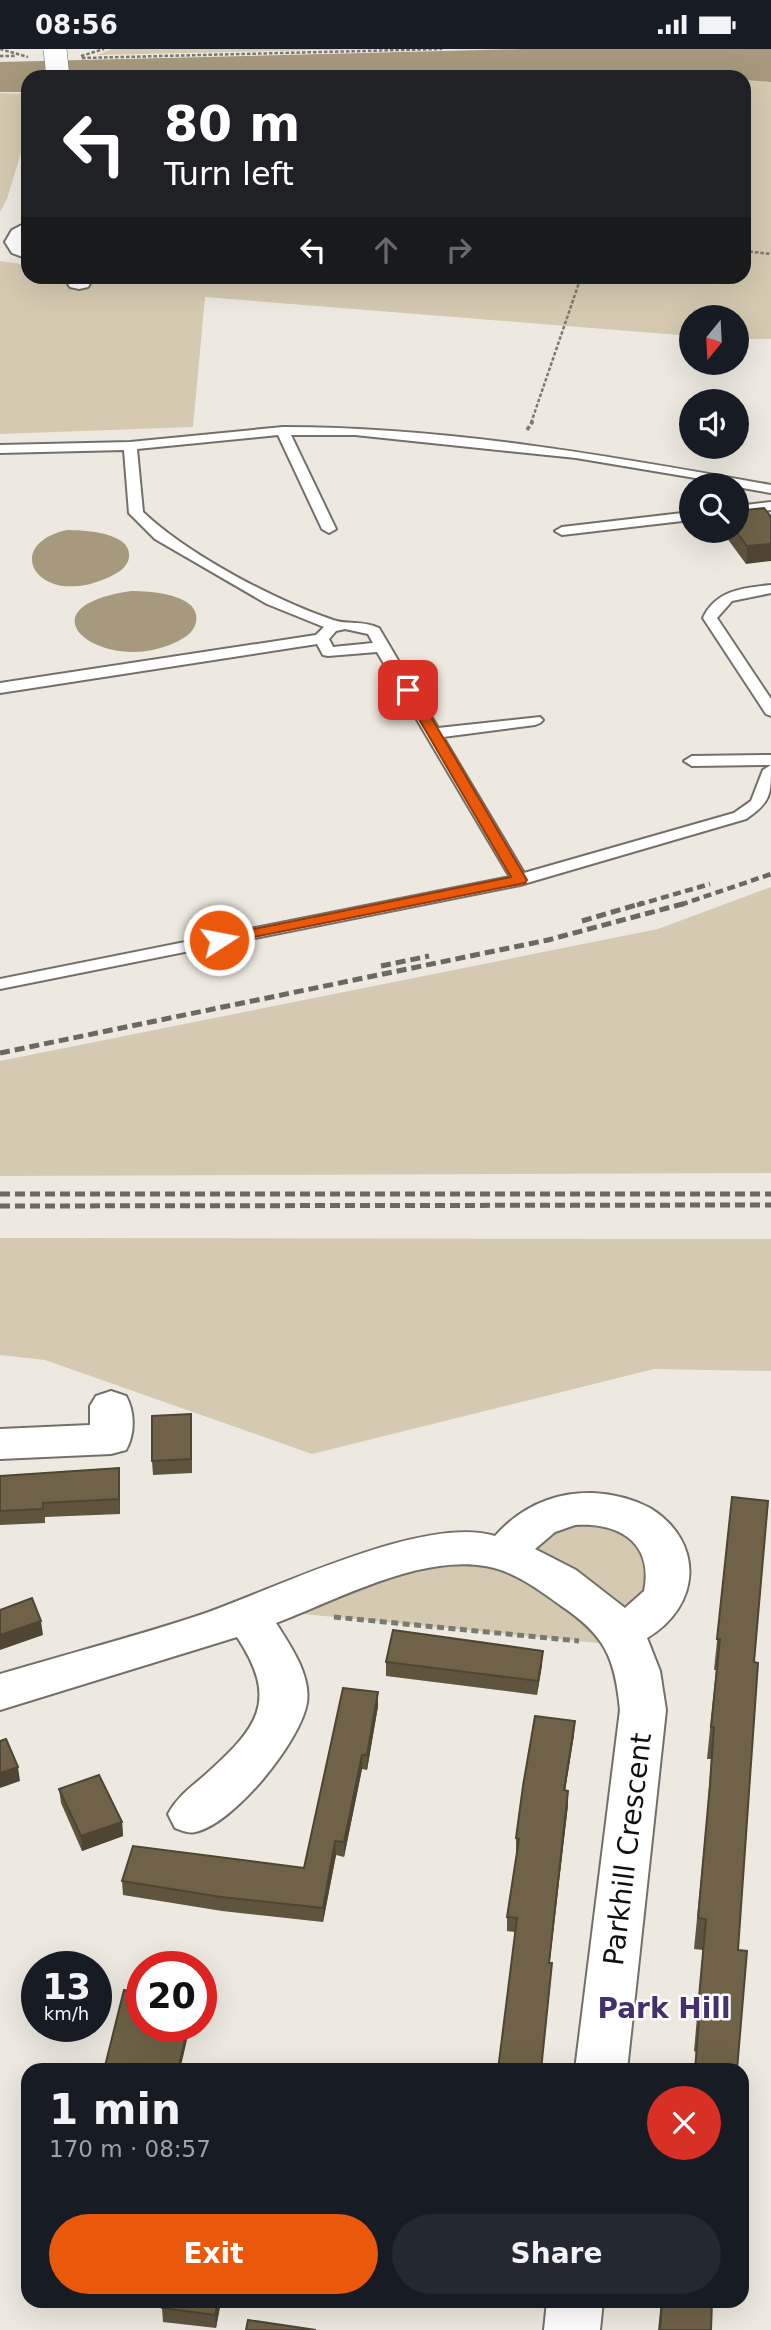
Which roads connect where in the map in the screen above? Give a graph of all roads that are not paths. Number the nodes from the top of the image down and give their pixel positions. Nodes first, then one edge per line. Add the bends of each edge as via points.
1 (64, 53) edge
2 (60, 70) edge
3 (284, 431) junction
4 (130, 446) junction
5 (0, 449) edge
6 (771, 489) edge
7 (771, 506) edge
8 (749, 509) edge
9 (679, 517) edge
10 (329, 529) dead end
11 (562, 531) dead end
12 (771, 589) edge
13 (338, 627) junction
14 (322, 639) junction
15 (382, 647) junction
16 (0, 688) edge
17 (771, 711) edge
18 (535, 720) dead end
19 (435, 733) junction
20 (771, 760) edge
21 (692, 761) dead end
22 (771, 771) edge
23 (520, 880) junction
24 (0, 984) edge
25 (111, 1406) dead end
26 (0, 1444) edge
27 (504, 1555) junction
28 (247, 1616) junction
29 (623, 1640) junction
30 (0, 1692) edge
31 (192, 1814) dead end
32 (602, 2063) edge
33 (574, 2308) edge
34 (572, 2330) edge

1 - 2 street, bridge
3 - 4 lane
3 - 6 lane via 355,431 599,457
3 - 10 lane
4 - 5 lane
4 - 13 lane via 136,513 160,536 272,601
7 - 8 lane
9 - 11 lane
12 - 17 lane via 727,597 715,606 710,618
13 - 14 lane via 326,631
13 - 15 lane via 366,627 374,631
14 - 15 lane via 328,652
14 - 16 lane
15 - 19 lane
18 - 19 lane
19 - 23 lane
20 - 21 lane
22 - 23 lane via 758,804 740,816
23 - 24 lane
25 - 26 street via 111,1439
27 - 28 street, Parkhill Crescent via 472,1547 432,1552 391,1562
27 - 29 street, Parkhill Crescent via 574,1590 604,1614
27 - 29 street via 522,1533 567,1510 598,1509 634,1519 660,1542 668,1561 669,1581 661,1602
28 - 30 street, Parkhill Crescent
28 - 31 street via 273,1656 284,1685 281,1718 239,1776
29 - 32 street, Parkhill Crescent via 640,1680 643,1710
33 - 34 street

